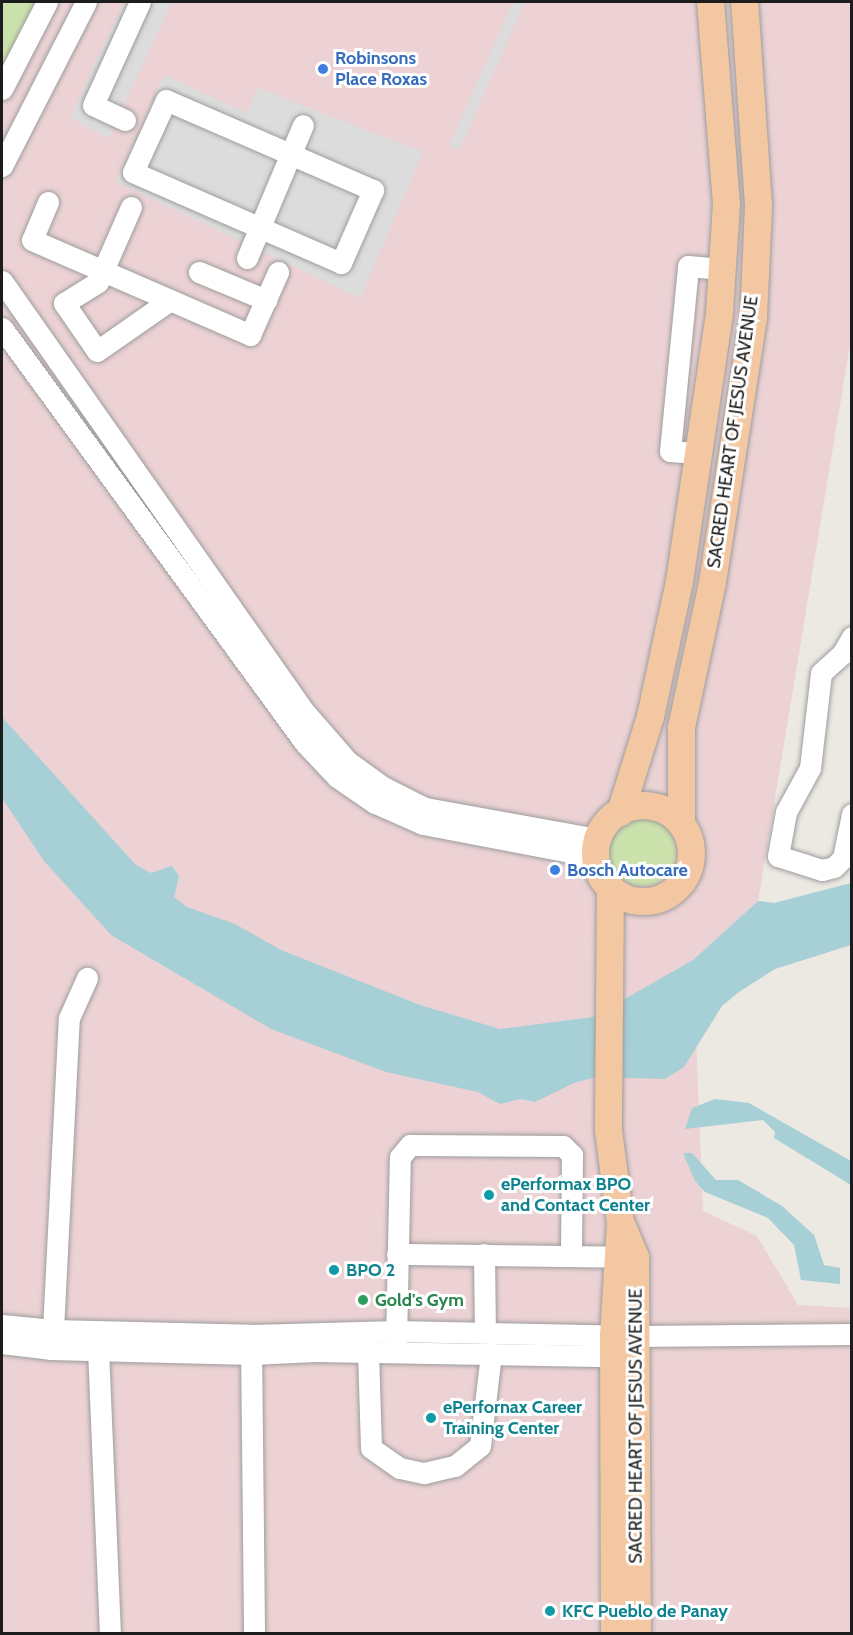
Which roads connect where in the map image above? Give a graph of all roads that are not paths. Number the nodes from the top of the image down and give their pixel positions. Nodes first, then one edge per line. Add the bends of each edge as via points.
1 (47, 2) edge
2 (86, 2) edge
3 (140, 2) edge
4 (710, 2) edge
5 (744, 2) edge
6 (2, 88) edge
7 (750, 93) junction
8 (719, 95) junction
9 (125, 120) dead end
10 (303, 125) dead end
11 (291, 154) junction
12 (2, 166) edge
13 (48, 202) dead end
14 (131, 207) dead end
15 (260, 228) junction
16 (247, 258) dead end
17 (103, 270) junction
18 (199, 272) dead end
19 (278, 272) dead end
20 (2, 281) edge
21 (170, 300) junction
22 (266, 300) junction
23 (2, 328) edge
24 (852, 637) edge
25 (620, 812) junction
26 (852, 814) edge
27 (681, 824) junction
28 (597, 848) junction
29 (610, 887) junction
30 (87, 978) dead end
31 (397, 1254) junction
32 (484, 1254) junction
33 (571, 1256) junction
34 (626, 1257) junction
35 (2, 1325) edge
36 (53, 1330) junction
37 (396, 1331) junction
38 (484, 1332) junction
39 (852, 1334) edge
40 (620, 1342) junction
41 (2, 1343) edge
42 (315, 1343) junction
43 (252, 1345) junction
44 (98, 1349) junction
45 (368, 1352) junction
46 (396, 1352) junction
47 (491, 1354) junction
48 (110, 1634) edge
49 (254, 1634) edge
50 (614, 1634) edge
51 (638, 1634) edge

1 - 6 street
2 - 12 street
3 - 9 street via 93,105
4 - 8 main road, SACRED HEART OF JESUS AVENUE
5 - 7 main road, SACRED HEART OF JESUS AVENUE
7 - 8 main road
7 - 27 main road, SACRED HEART OF JESUS AVENUE via 758,205 753,316 712,582 681,727
8 - 25 main road, SACRED HEART OF JESUS AVENUE via 726,204 722,269 697,453 674,603 650,716
10 - 11 street
11 - 15 street
11 - 15 street via 373,190 340,263
11 - 15 street via 166,100 133,172
13 - 17 street via 32,240
14 - 17 street
15 - 16 street
17 - 21 street
17 - 21 street via 98,282 64,303 97,351
18 - 22 street
19 - 22 street
20 - 28 street via 303,710 347,761 376,783 425,808
21 - 22 street via 250,335
23 - 28 street via 306,743 337,777 375,803 429,826
24 - 26 street via 842,654 821,673 810,768 786,812 778,856 822,870 834,867 843,858
25 - 27 main road via 653,806
25 - 28 main road via 606,824
27 - 29 main road via 688,837 690,861 675,889 654,900 638,900
28 - 29 main road
29 - 34 main road, SACRED HEART OF JESUS AVENUE via 608,1130
30 - 36 street via 69,1018
31 - 32 street
31 - 33 street via 404,1149 410,1145 563,1146 572,1155
31 - 37 street
32 - 33 street
32 - 38 street
33 - 34 street
34 - 40 main road, SACRED HEART OF JESUS AVENUE
35 - 36 street
36 - 43 street
37 - 38 street
37 - 42 street
37 - 46 street
38 - 40 street
39 - 40 street
40 - 47 street
40 - 50 main road, SACRED HEART OF JESUS AVENUE
40 - 51 main road, SACRED HEART OF JESUS AVENUE
41 - 44 street
42 - 43 street
42 - 45 street
43 - 44 street
43 - 49 street
44 - 48 street
45 - 46 street
45 - 47 street via 371,1448 390,1463 424,1473 455,1466 480,1446
46 - 47 street

